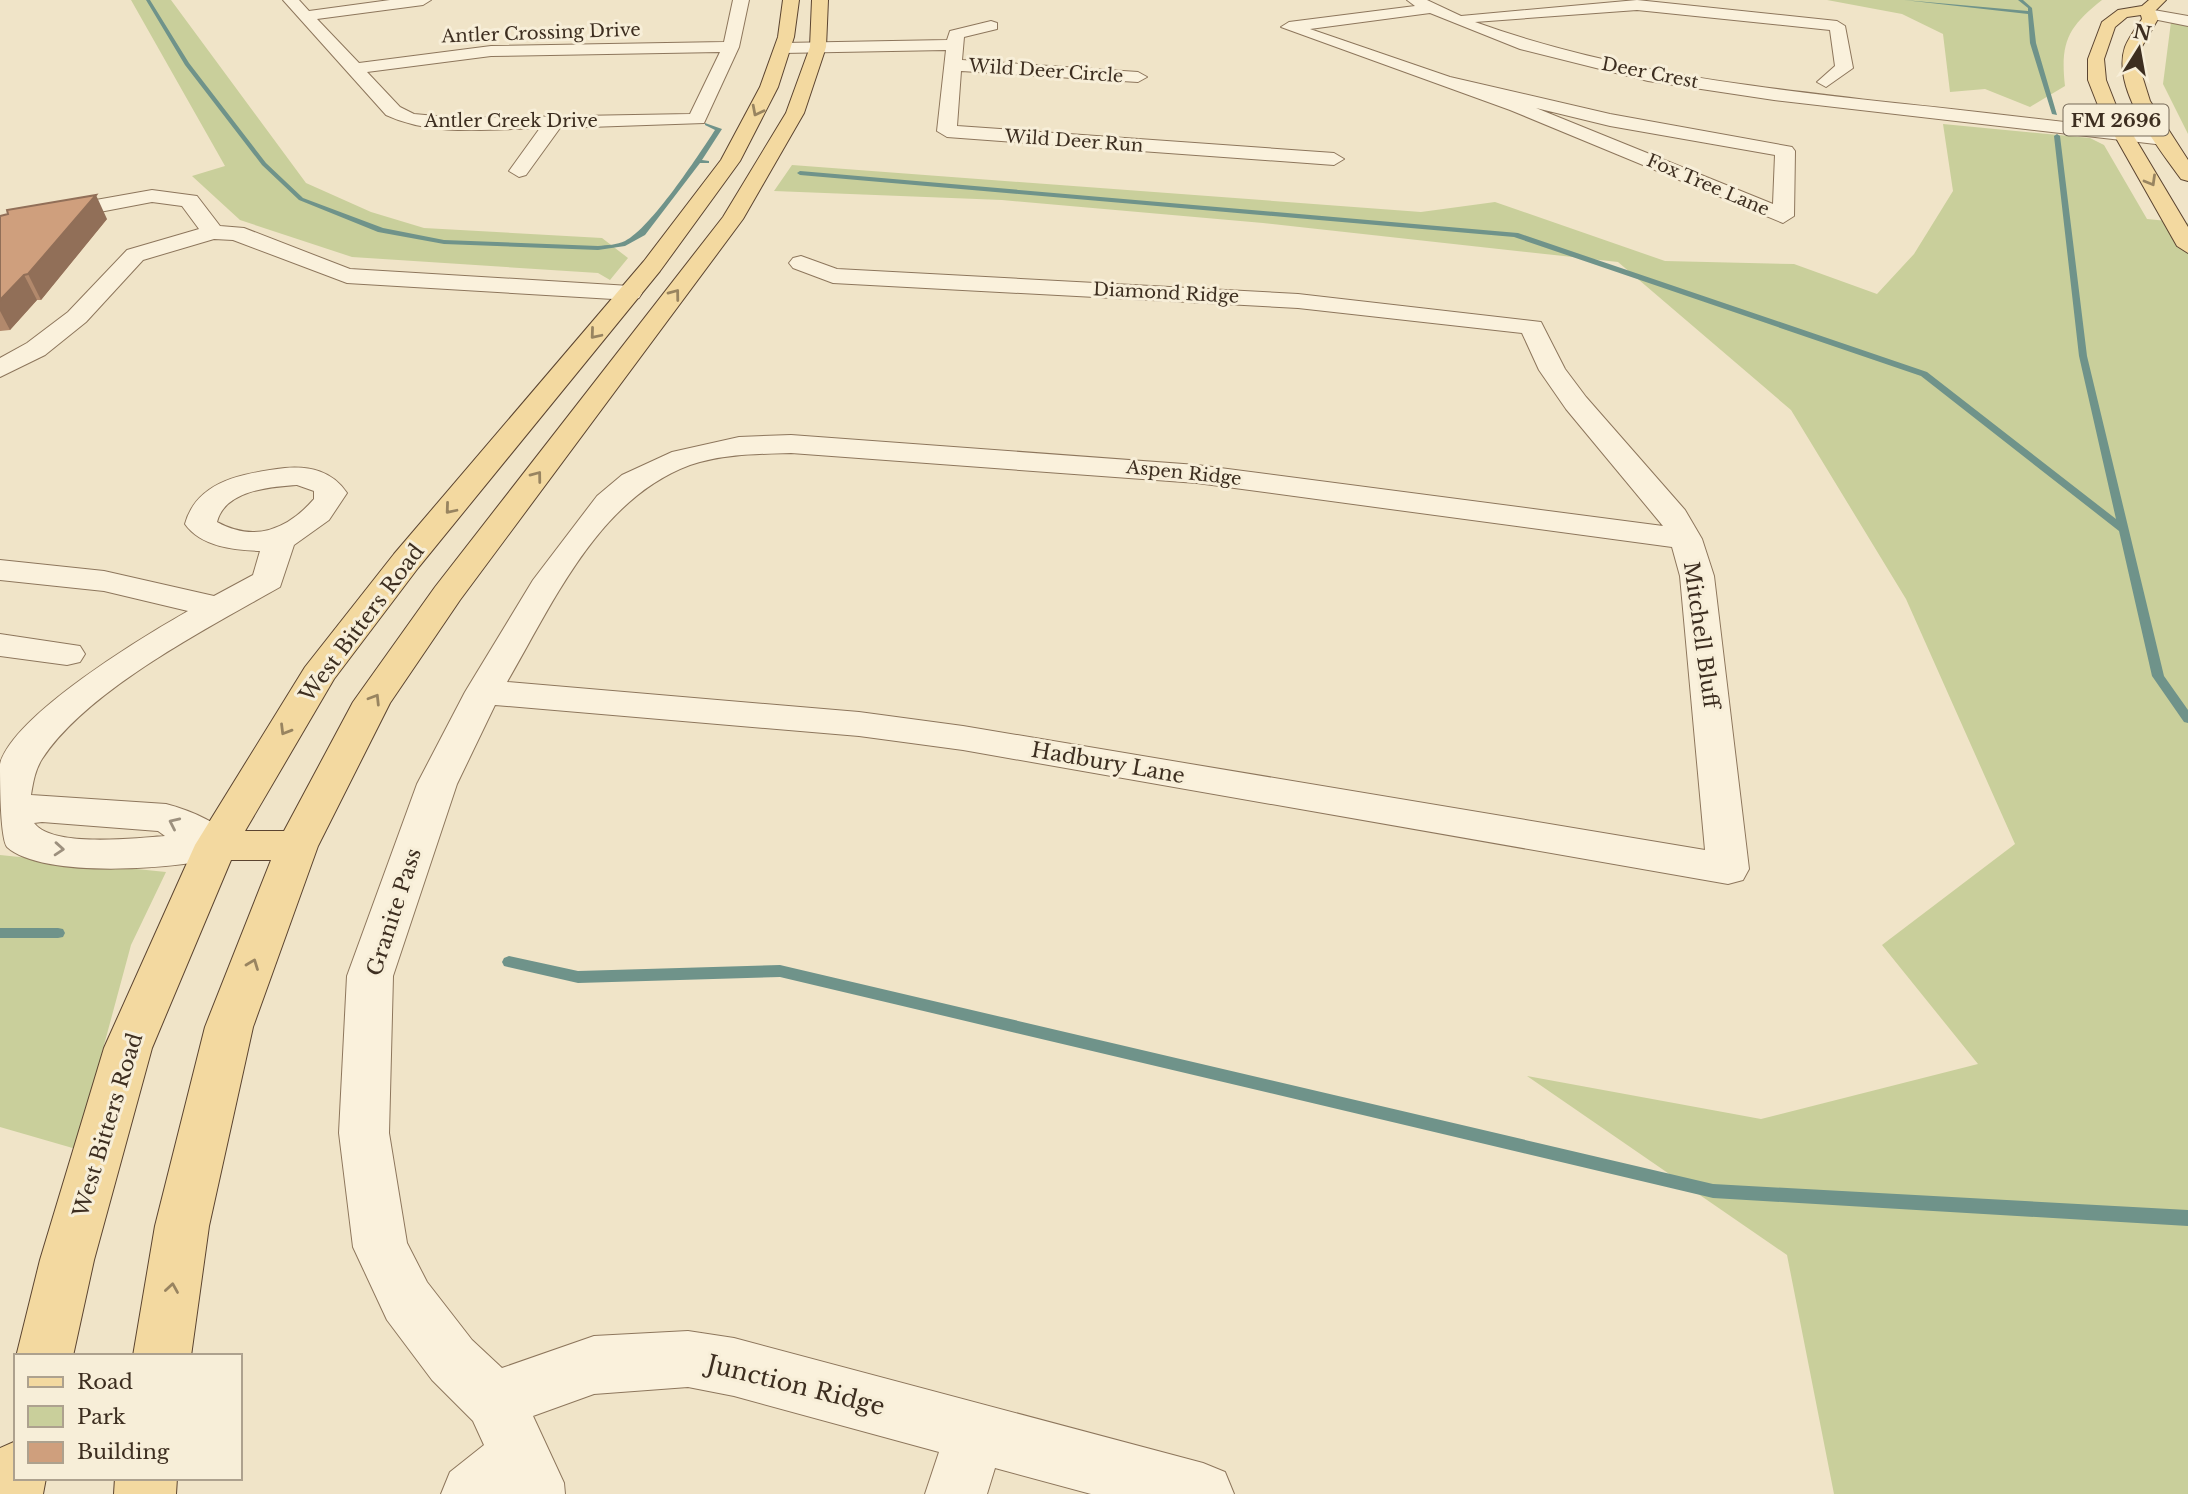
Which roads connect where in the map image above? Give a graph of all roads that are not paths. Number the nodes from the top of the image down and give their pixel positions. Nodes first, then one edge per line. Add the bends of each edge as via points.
1 (291, 0) edge
2 (423, 0) edge
3 (741, 0) edge
4 (791, 0) edge
5 (820, 0) edge
6 (1423, 4) edge
7 (2151, 8) edge
8 (306, 16) junction
9 (1455, 19) junction
10 (2188, 21) edge
11 (991, 26) dead end
12 (956, 39) junction
13 (784, 42) junction
14 (818, 42) junction
15 (731, 47) junction
16 (954, 65) junction
17 (354, 69) junction
18 (1138, 77) dead end
19 (1452, 82) junction
20 (1826, 82) dead end
21 (554, 122) junction
22 (2122, 130) junction
23 (2160, 134) junction
24 (1334, 159) dead end
25 (519, 171) dead end
26 (2188, 175) edge
27 (690, 217) junction
28 (732, 219) junction
29 (0, 224) edge
30 (213, 232) junction
31 (2188, 246) edge
32 (801, 262) dead end
33 (630, 293) junction
34 (1532, 327) joint
35 (0, 369) edge
36 (682, 458) joint
37 (1686, 539) junction
38 (280, 540) dead end
39 (0, 570) edge
40 (220, 608) junction
41 (0, 645) edge
42 (66, 654) dead end
43 (483, 692) junction
44 (216, 845) junction
45 (297, 846) junction
46 (1728, 869) joint
47 (44, 1354) edge
48 (162, 1354) edge
49 (494, 1400) junction
50 (976, 1431) junction
51 (527, 1474) edge
52 (472, 1494) edge
53 (956, 1494) edge
54 (1203, 1494) edge

1 - 8 street, Antler Creek Drive
2 - 8 street
3 - 15 street
4 - 13 main road, West Bitters Road
5 - 14 main road
6 - 9 street, Deer Crest
6 - 19 street, Fox Tree Lane via 1289,27
7 - 10 street
7 - 22 main road, FM 2696 via 2123,13 2108,24 2096,59 2097,80
7 - 23 main road, FM 2696 via 2150,19 2132,50 2133,83
8 - 17 street, Antler Creek Drive
9 - 20 street via 1637,5 1837,26 1844,68
9 - 22 street, Deer Crest via 1533,46 1643,73 1740,90
11 - 12 street
12 - 14 street
12 - 16 street, Wild Deer Run
13 - 14 street
13 -> 27 main road, West Bitters Road via 755,117
14 - 28 main road via 795,113
15 - 17 street, Antler Crossing Drive via 491,51
15 - 21 street, Antler Creek Drive via 697,120
16 - 18 street, Wild Deer Circle
16 - 24 street, Wild Deer Run via 947,131
17 - 21 street, Antler Creek Drive via 393,111 410,120
19 - 19 street, Fox Tree Lane via 1586,133 1783,216 1785,151 1609,120
21 - 25 street
22 - 23 street, Deer Crest
22 -> 31 main road, FM 2696
23 - 26 main road, FM 2696
27 - 28 main road
27 - 33 main road, West Bitters Road
45 -> 28 main road via 372,702 432,615
29 - 30 street via 152,196 189,201
30 - 33 street via 236,233 347,276
30 - 35 street via 135,255 77,317 36,349
32 - 34 street, Diamond Ridge via 833,276 1298,301
33 -> 44 main road, West Bitters Road via 406,561 318,675
34 - 37 street, Mitchell Bluff via 1560,381 1652,487
36 - 37 street, Aspen Ridge via 739,446 791,444 1120,466
36 - 43 street, Granite Pass via 633,481 608,503 550,580
37 - 46 street, Mitchell Bluff via 1697,576
38 - 40 street via 268,580
39 - 40 street via 104,582
40 - 44 street via 112,674 44,732 15,768 9,811 22,837 45,848 135,855
41 - 42 street
43 - 46 street, Hadbury Lane via 859,724 963,738
43 - 49 street, Granite Pass via 436,784 370,976 364,1133 380,1247 407,1301 452,1360
44 - 45 main road
44 - 47 main road, West Bitters Road via 128,1048
48 -> 45 main road via 182,1226 229,1027
49 - 50 street, Junction Ridge via 594,1365 688,1359
49 - 51 street, Granite Pass
50 - 53 street
50 - 54 street, Junction Ridge
51 - 52 street

